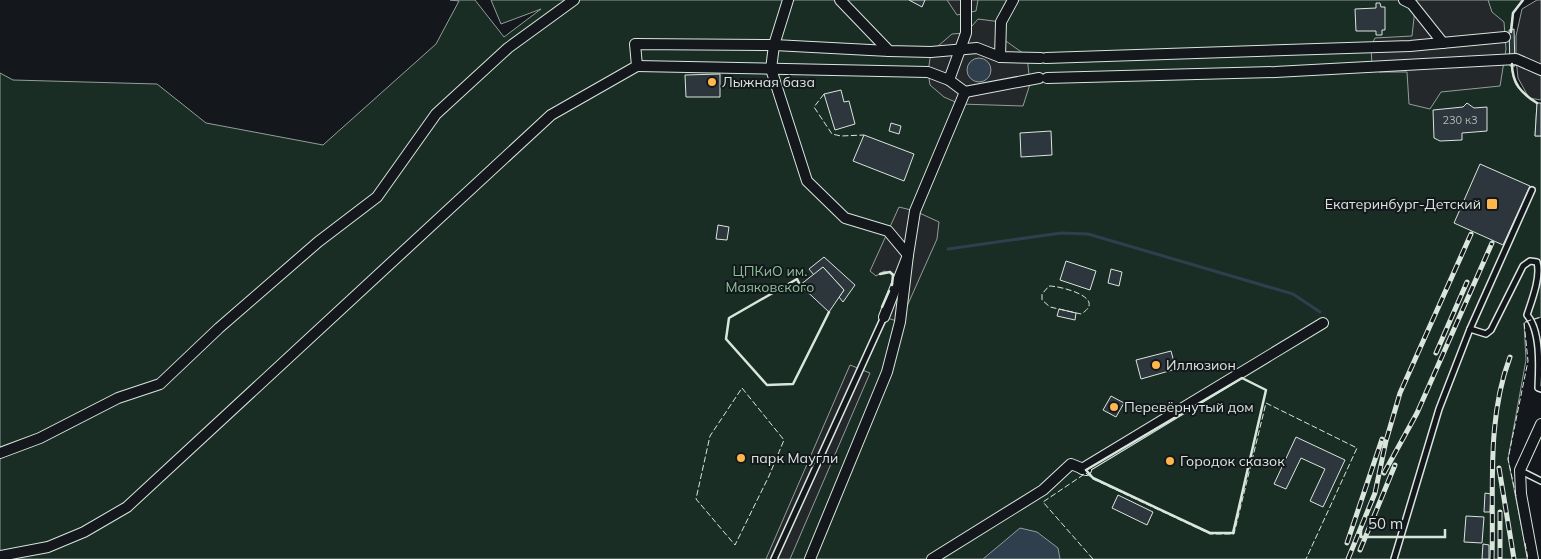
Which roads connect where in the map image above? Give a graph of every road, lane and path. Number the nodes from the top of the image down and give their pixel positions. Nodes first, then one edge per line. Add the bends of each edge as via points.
1 (574, 0) edge
2 (788, 0) edge
3 (840, 0) edge
4 (966, 0) edge
5 (1013, 0) edge
6 (1404, 0) edge
7 (1505, 37) dead end
8 (1443, 43) junction
9 (774, 45) junction
10 (961, 50) junction
11 (889, 51) junction
12 (1000, 57) junction
13 (637, 66) junction
14 (772, 69) junction
15 (1541, 70) edge
16 (949, 80) junction
17 (965, 92) junction
18 (1532, 190) dead end
19 (908, 255) junction
20 (884, 317) joint
21 (1323, 323) dead end
22 (1470, 329) junction
23 (1541, 389) edge
24 (1541, 424) edge
25 (0, 453) edge
26 (1520, 470) junction
27 (1541, 481) edge
28 (0, 556) edge
29 (774, 559) edge
30 (810, 559) edge
31 (932, 559) edge
32 (1394, 559) edge
33 (1533, 559) edge

1 - 25 street via 508,48 443,107 377,197 318,242 160,384 118,398 40,438
2 - 9 street
3 - 11 street
4 - 10 street via 966,33
5 - 12 street via 1001,22
6 - 8 street via 1412,4
7 - 8 street
8 - 12 street
9 - 11 street
9 - 13 street via 635,44
9 - 14 street
10 - 11 street
10 - 12 street via 977,48
10 - 16 street
13 - 14 street
13 - 28 street via 551,115 127,507 84,532 48,547
14 - 16 street via 928,72
14 - 19 street via 808,181 845,218 888,231
15 - 17 street via 1516,60 1275,72 1043,78
16 - 17 street
17 - 19 street via 915,210
18 - 22 lane
19 - 20 street
19 - 30 street via 900,322 887,372
20 - 29 lane
21 - 31 street via 1084,469 1071,464 1043,490
22 - 23 lane via 1486,334 1491,330 1523,266 1530,261 1537,262 1539,276 1527,315 1532,320 1539,356 1538,388
22 - 32 lane via 1434,422
24 - 26 street
26 - 27 lane
26 - 33 street

